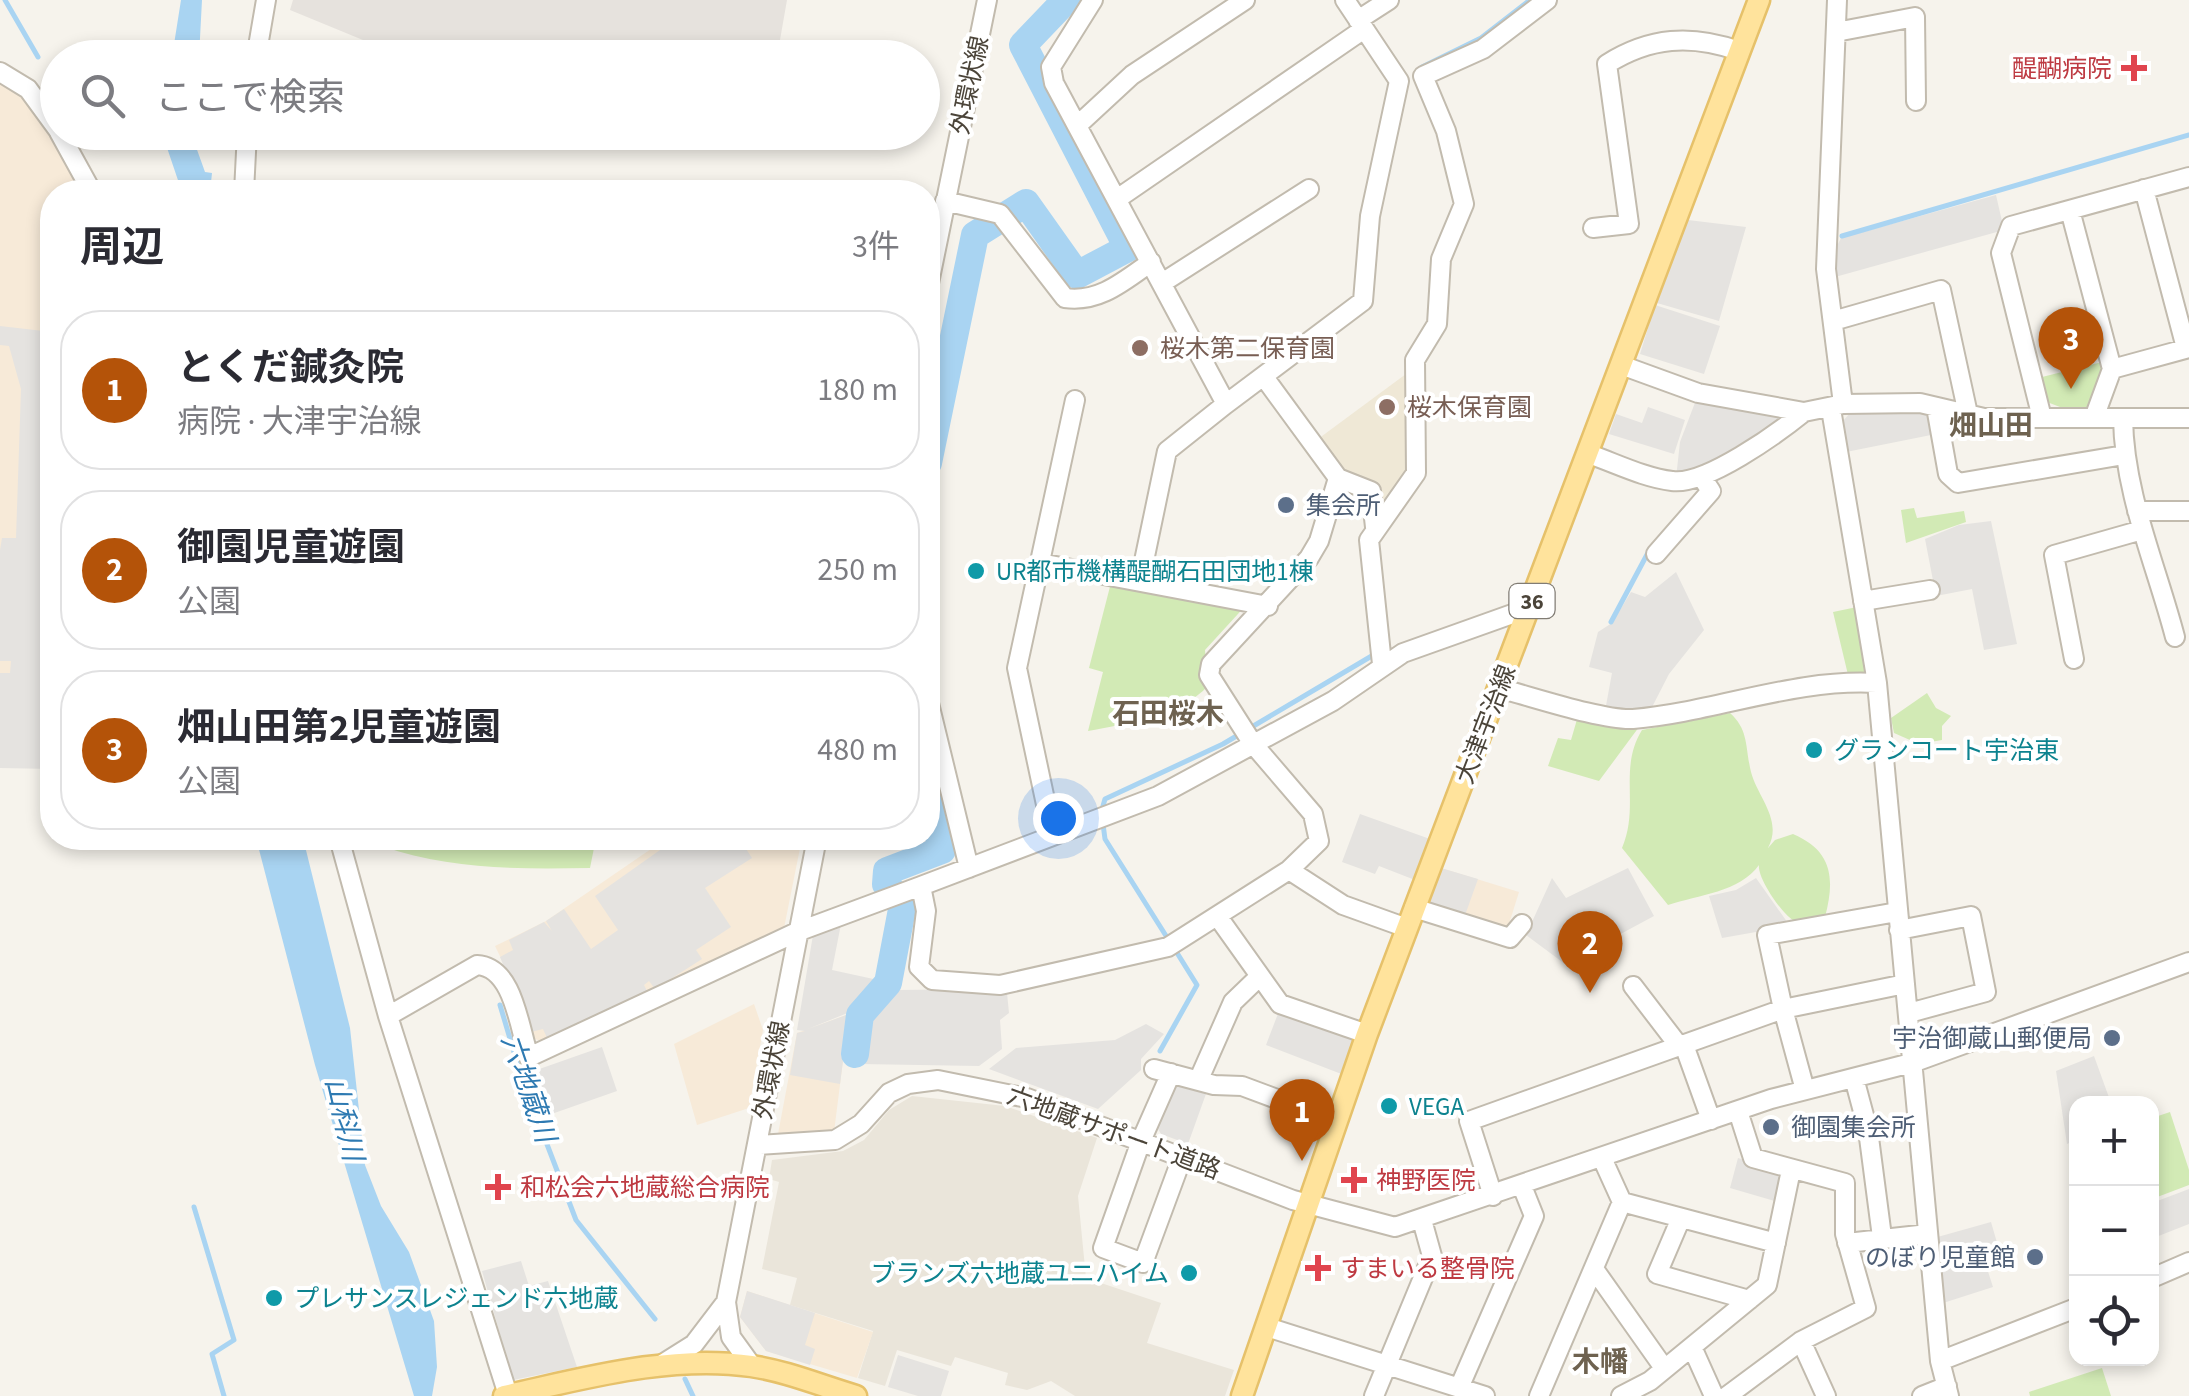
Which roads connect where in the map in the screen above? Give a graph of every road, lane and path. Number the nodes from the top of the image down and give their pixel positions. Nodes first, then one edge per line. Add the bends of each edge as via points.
1 (266, 0) edge
2 (986, 0) edge
3 (1093, 0) edge
4 (1245, 0) edge
5 (1344, 0) edge
6 (1389, 0) edge
7 (1547, 0) edge
8 (1759, 0) edge
9 (1838, 0) edge
10 (1361, 24) junction
11 (1836, 32) junction
12 (259, 40) edge
13 (1739, 51) junction
14 (0, 72) edge
15 (1423, 76) junction
16 (1399, 81) junction
17 (1916, 101) dead end
18 (40, 106) edge
19 (1079, 124) junction
20 (69, 150) edge
21 (246, 150) edge
22 (2189, 177) edge
23 (85, 180) edge
24 (245, 180) edge
25 (1309, 188) dead end
26 (2144, 189) junction
27 (1116, 199) junction
28 (945, 201) junction
29 (2070, 210) junction
30 (940, 227) edge
31 (1593, 228) dead end
32 (1151, 262) junction
33 (1162, 283) junction
34 (1833, 321) junction
35 (2187, 348) edge
36 (1621, 365) junction
37 (2112, 369) junction
38 (1264, 377) junction
39 (1075, 400) dead end
40 (1226, 404) junction
41 (1837, 407) junction
42 (1936, 407) junction
43 (1804, 412) junction
44 (1968, 414) junction
45 (2042, 418) junction
46 (2094, 418) junction
47 (2124, 418) junction
48 (2189, 418) edge
49 (1589, 454) junction
50 (2124, 454) junction
51 (1338, 478) junction
52 (1704, 481) junction
53 (2189, 512) edge
54 (2140, 520) junction
55 (1375, 527) junction
56 (1656, 554) dead end
57 (1144, 561) dead end
58 (1040, 563) junction
59 (1930, 590) dead end
60 (1863, 601) junction
61 (1268, 606) junction
62 (1529, 608) junction
63 (2176, 637) dead end
64 (2074, 659) dead end
65 (1382, 664) junction
66 (1877, 683) junction
67 (1498, 688) junction
68 (1253, 744) junction
69 (940, 749) edge
70 (1057, 833) junction
71 (342, 850) edge
72 (814, 850) edge
73 (969, 868) junction
74 (1289, 870) junction
75 (914, 889) junction
76 (1218, 917) junction
77 (1410, 918) junction
78 (1898, 921) junction
79 (1522, 924) dead end
80 (797, 932) junction
81 (2189, 962) edge
82 (1260, 976) junction
83 (1905, 984) junction
84 (1633, 986) dead end
85 (1784, 1009) junction
86 (1909, 1013) junction
87 (388, 1016) junction
88 (1367, 1034) junction
89 (1681, 1045) junction
90 (1914, 1062) junction
91 (1854, 1078) junction
92 (1200, 1079) junction
93 (1806, 1090) junction
94 (1738, 1111) junction
95 (1712, 1120) junction
96 (1336, 1121) junction
97 (1141, 1141) junction
98 (757, 1145) junction
99 (1183, 1155) junction
100 (1602, 1158) junction
101 (1791, 1170) junction
102 (1522, 1186) junction
103 (1493, 1196) junction
104 (1622, 1202) junction
105 (1308, 1203) junction
106 (1681, 1218) junction
107 (1422, 1220) junction
108 (1928, 1234) junction
109 (1882, 1236) junction
110 (1776, 1243) junction
111 (1846, 1243) junction
112 (2189, 1262) edge
113 (1594, 1269) junction
114 (2157, 1276) edge
115 (1749, 1300) junction
116 (726, 1302) junction
117 (2069, 1311) edge
118 (1267, 1326) junction
119 (1801, 1341) junction
120 (1692, 1347) junction
121 (1940, 1361) junction
122 (1384, 1364) junction
123 (657, 1366) junction
124 (752, 1366) junction
125 (1664, 1368) junction
126 (1459, 1388) junction
127 (1948, 1391) edge
128 (506, 1396) edge
129 (856, 1396) edge
130 (1242, 1396) edge
131 (1374, 1396) edge
132 (1485, 1396) edge
133 (1539, 1396) edge
134 (1621, 1396) edge
135 (1714, 1396) edge
136 (1727, 1396) edge
137 (1826, 1396) edge
138 (1922, 1396) edge

1 - 12 street
2 - 28 street, 外環状線
3 - 19 street via 1051,67
4 - 19 street via 1132,75
5 - 10 street
6 - 10 street
7 - 15 street via 1483,50
8 - 13 main road, 大津宇治線 / 36
9 - 11 street
10 - 16 street
10 - 27 street
11 - 17 street via 1915,17
11 - 34 street via 1826,216
13 - 31 street via 1702,38 1654,42 1607,64 1630,224
13 - 36 main road, 大津宇治線 / 36
14 - 18 street via 28,89
15 - 16 street
15 - 55 street via 1446,131 1464,204 1441,259 1438,324 1415,360 1416,473
16 - 38 street via 1375,188 1363,301
19 - 27 street
20 - 23 street
21 - 24 street
22 - 26 street
25 - 33 street
26 - 29 street
26 - 35 street
27 - 32 street
28 - 30 street, 外環状線
28 - 32 street via 1003,217 1065,298 1084,301
29 - 37 street
29 - 45 street via 2012,226 2000,253
32 - 33 street
33 - 40 street
34 - 41 street
34 - 44 street via 1941,290
35 - 37 street
36 - 43 street via 1698,393
36 - 49 main road, 大津宇治線 / 36
37 - 46 street
38 - 40 street
38 - 51 street
39 - 58 street
40 - 57 street via 1166,451
41 - 42 street
41 - 43 street
41 - 60 street
42 - 44 street
42 - 50 street via 1948,474 1958,483
43 - 52 street
44 - 45 street
45 - 46 street
46 - 47 street
47 - 48 street
47 - 50 street
49 - 52 street via 1674,482
49 - 62 main road, 大津宇治線 / 36
50 - 54 street
51 - 55 street via 1370,491
51 - 61 street via 1318,542
52 - 56 street
53 - 54 street
54 - 63 street
54 - 64 street via 2054,556
55 - 65 street via 1369,540
58 - 61 street
58 - 70 street via 1017,668
59 - 60 street
60 - 66 street
61 - 68 street via 1211,664 1209,675
62 - 65 street
62 - 67 main road, 大津宇治線 / 36
65 - 68 street via 1333,701
66 - 67 street via 1817,684 1739,704 1632,719
66 - 78 street
67 - 77 main road, 大津宇治線 / 36
68 - 70 street via 1158,796
68 - 74 street via 1313,814 1320,841
69 - 73 street
70 - 73 street
71 - 87 street
72 - 80 street, 外環状線
73 - 75 street
74 - 76 street
74 - 77 street via 1343,905
75 - 76 street via 926,911 919,967 932,980 952,984 1000,985 1168,947
75 - 80 street
76 - 82 street
77 - 79 street via 1510,938
77 - 88 main road, 大津宇治線 / 36
78 - 83 street
78 - 85 street via 1767,935
78 - 86 street via 1971,916 1986,992
80 - 87 street via 529,1058 502,975 490,966 478,966
80 - 98 street, 外環状線
81 - 90 street, 六地蔵サポート道路
82 - 88 street via 1280,1004
82 - 92 street via 1233,1002
83 - 85 street
83 - 86 street
84 - 89 street
85 - 89 street
85 - 93 street
86 - 90 street
87 - 128 street
88 - 96 main road, 大津宇治線 / 36
89 - 95 street
89 - 103 street via 1469,1122
90 - 91 street, 六地蔵サポート道路
90 - 108 street
91 - 93 street, 六地蔵サポート道路
91 - 109 street
92 - 96 street via 1242,1086
92 - 97 street via 1163,1071
93 - 94 street, 六地蔵サポート道路
94 - 95 street, 六地蔵サポート道路
94 - 101 street via 1754,1158
95 - 100 street, 六地蔵サポート道路
96 - 105 main road, 大津宇治線 / 36
97 - 98 street, 六地蔵サポート道路 via 1027,1098 926,1080 889,1093 842,1138
97 - 99 street, 六地蔵サポート道路
97 - 99 street via 1103,1248 1143,1263
98 - 116 street, 外環状線
99 - 105 street, 六地蔵サポート道路
100 - 102 street, 六地蔵サポート道路
100 - 104 street
101 - 110 street
101 - 111 street via 1845,1183
102 - 103 street, 六地蔵サポート道路
102 - 126 street via 1534,1216
103 - 107 street, 六地蔵サポート道路
104 - 106 street
104 - 113 street
105 - 107 street, 六地蔵サポート道路 via 1395,1227
105 - 118 main road, 大津宇治線 / 36
106 - 110 street
106 - 115 street via 1657,1274
107 - 122 street via 1432,1256
108 - 109 street
108 - 121 street
109 - 111 street
110 - 115 street via 1768,1285
111 - 119 street via 1866,1308
112 - 114 street
113 - 125 street
113 - 133 street
115 - 120 street
116 - 123 street, 外環状線 via 694,1344
116 - 124 street, 外環状線 via 731,1337
117 - 121 street
118 - 122 street
118 - 130 main road, 大津宇治線 / 36
119 - 136 street
119 - 137 street
120 - 125 street
120 - 135 street
121 - 127 street
122 - 126 street
122 - 131 street
123 - 124 main road
123 - 128 main road
124 - 129 main road
125 - 134 street
126 - 132 street
127 - 138 street

